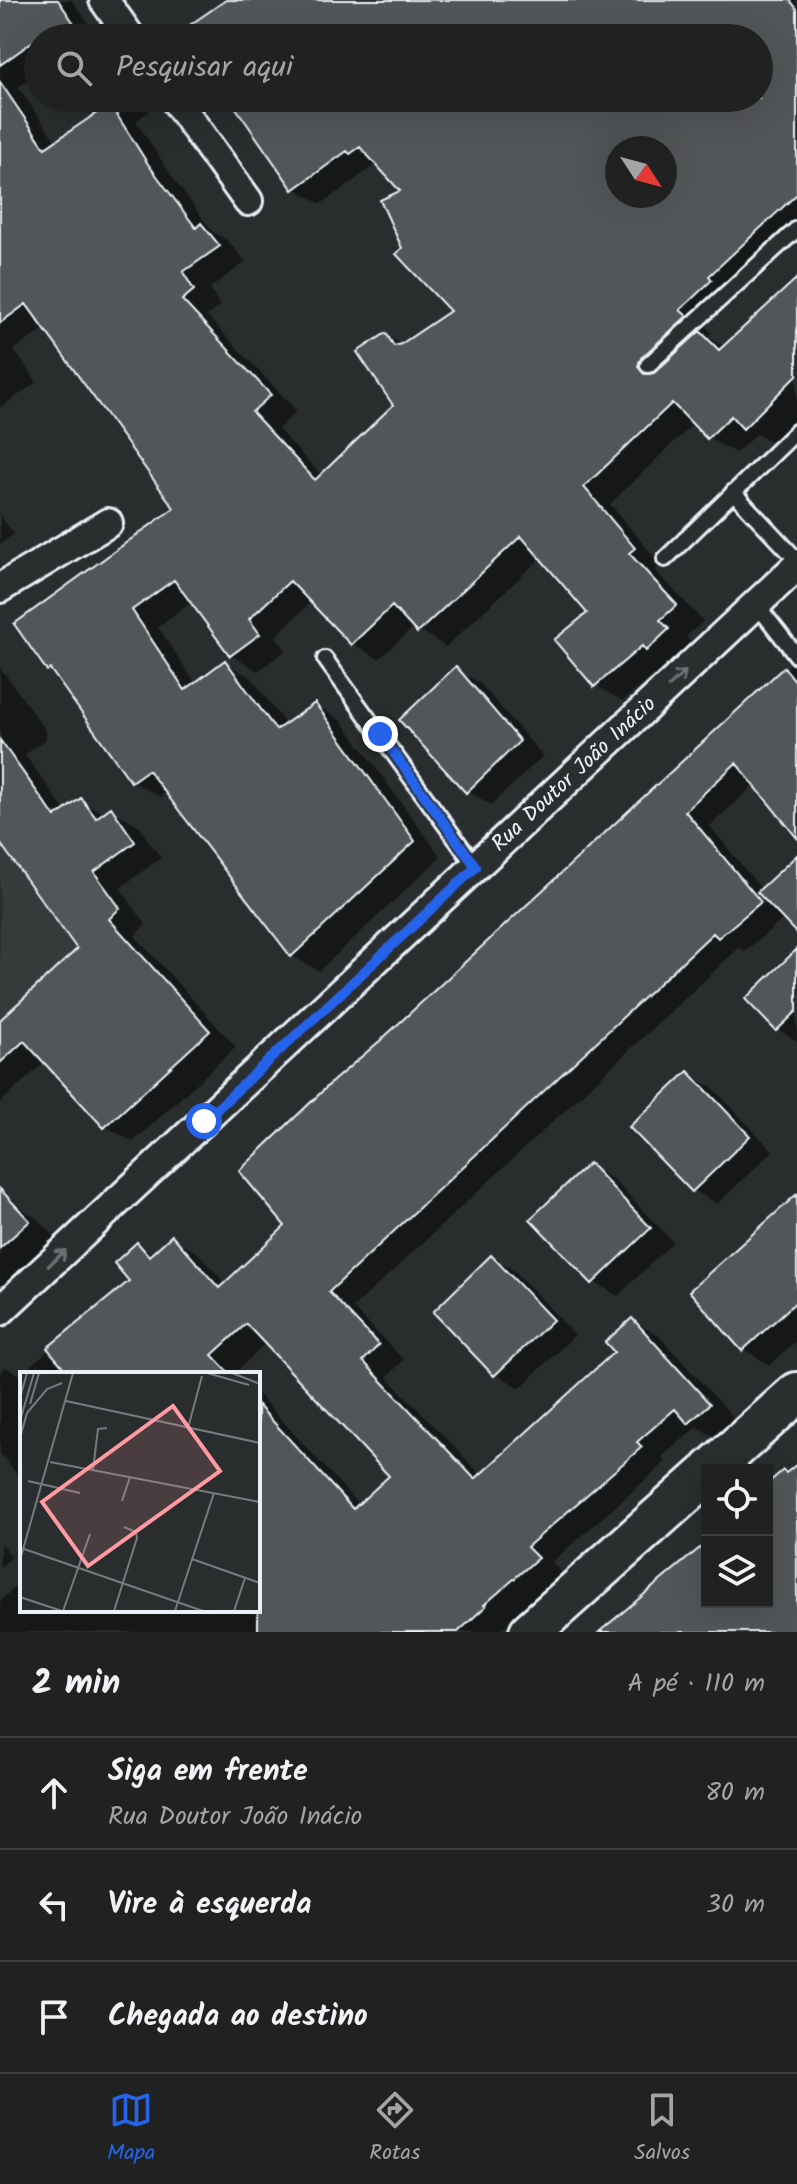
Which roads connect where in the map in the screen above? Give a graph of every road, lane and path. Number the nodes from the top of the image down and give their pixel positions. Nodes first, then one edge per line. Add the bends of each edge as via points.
1 (104, 0) edge
2 (121, 24) edge
3 (184, 112) edge
4 (248, 201) dead end
5 (797, 229) edge
6 (648, 365) dead end
7 (797, 431) edge
8 (733, 492) junction
9 (108, 523) dead end
10 (665, 559) dead end
11 (797, 563) edge
12 (0, 588) edge
13 (757, 605) junction
14 (797, 656) edge
15 (325, 659) dead end
16 (476, 867) junction
17 (0, 1311) edge
18 (797, 1393) edge
19 (718, 1464) edge
20 (701, 1479) edge
21 (534, 1631) edge

1 - 2 street
3 - 4 street
5 - 6 lane
7 - 8 lane
8 - 10 lane
8 - 11 lane
9 - 12 street
11 - 13 street, Rua Doutor João Inácio
13 - 14 lane
16 -> 13 street, Rua Doutor João Inácio
15 - 16 lane
17 -> 16 street, Rua Doutor João Inácio
18 - 19 street
20 - 21 street

